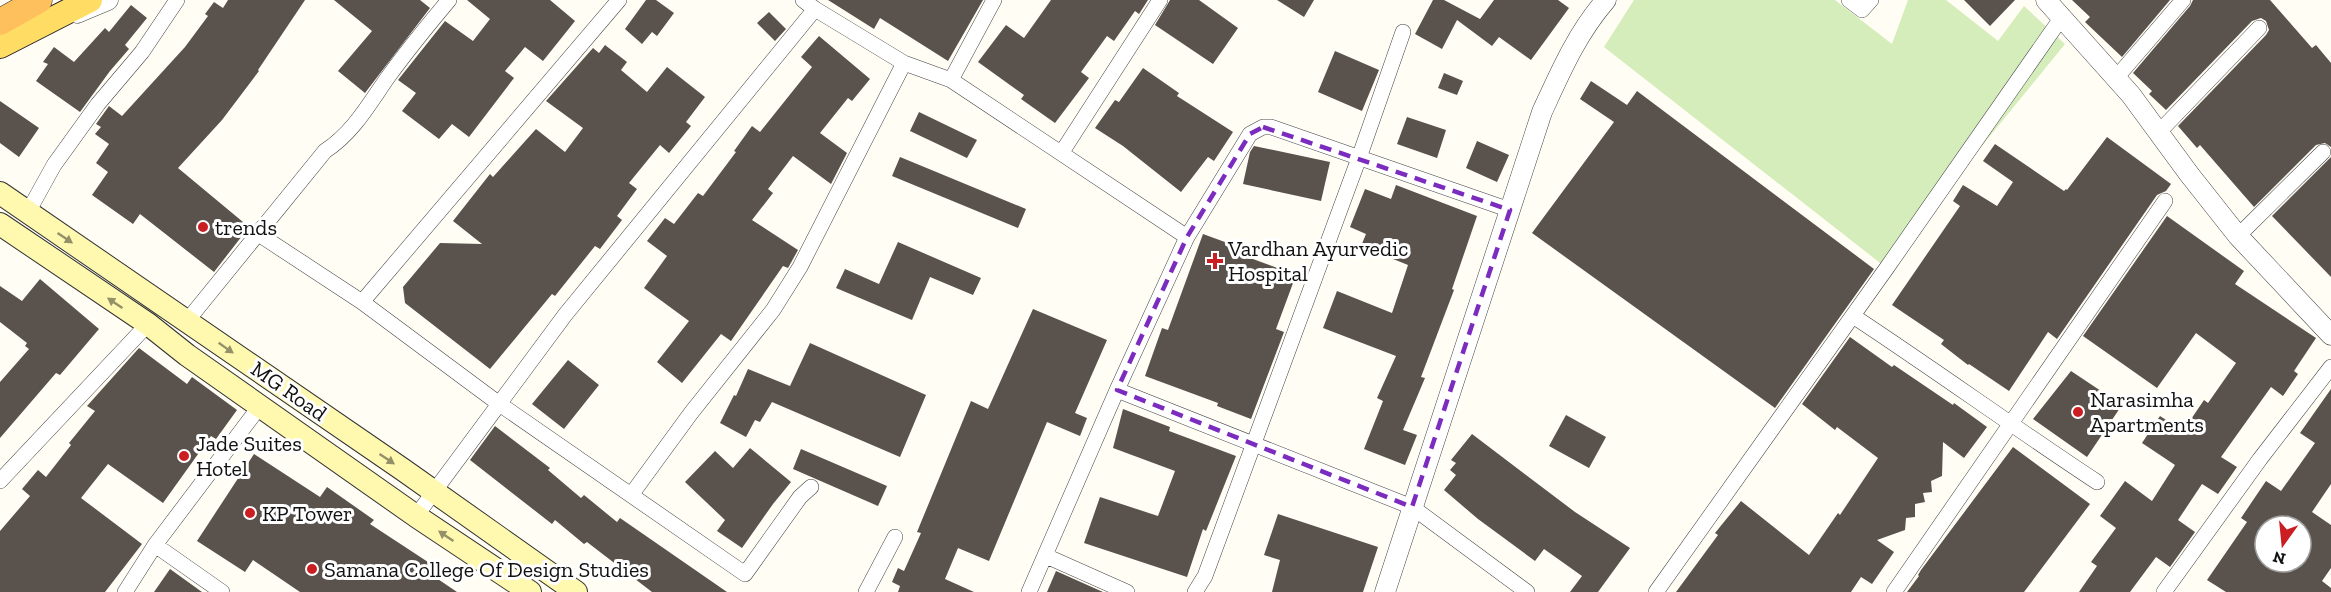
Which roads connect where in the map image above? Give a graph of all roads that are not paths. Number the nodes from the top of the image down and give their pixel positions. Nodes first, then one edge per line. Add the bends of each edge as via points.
1 (39, 0) edge
2 (90, 0) edge
3 (108, 0) edge
4 (177, 0) edge
5 (449, 0) edge
6 (619, 0) edge
7 (994, 0) edge
8 (1160, 0) edge
9 (1849, 0) edge
10 (1871, 0) edge
11 (2046, 0) edge
12 (2183, 0) edge
13 (1595, 4) edge
14 (809, 5) edge
15 (2061, 17) junction
16 (0, 22) edge
17 (2259, 28) dead end
18 (1403, 32) dead end
19 (0, 46) edge
20 (0, 57) edge
21 (904, 63) junction
22 (2116, 78) junction
23 (951, 80) junction
24 (2159, 132) junction
25 (1062, 152) junction
26 (2323, 152) dead end
27 (1359, 158) junction
28 (0, 192) edge
29 (2165, 201) dead end
30 (1510, 210) junction
31 (28, 212) junction
32 (0, 224) edge
33 (257, 233) junction
34 (2238, 236) junction
35 (1187, 237) junction
36 (0, 238) edge
37 (32, 246) junction
38 (362, 302) junction
39 (1853, 316) junction
40 (187, 321) junction
41 (148, 324) junction
42 (2331, 335) edge
43 (2331, 367) edge
44 (1117, 390) junction
45 (498, 403) junction
46 (260, 406) junction
47 (2011, 425) junction
48 (1252, 444) junction
49 (0, 481) edge
50 (2097, 482) dead end
51 (810, 487) dead end
52 (435, 492) junction
53 (631, 495) junction
54 (1412, 507) junction
55 (416, 516) junction
56 (894, 537) dead end
57 (155, 545) junction
58 (1046, 556) junction
59 (125, 592) edge
60 (222, 592) edge
61 (530, 592) edge
62 (576, 592) edge
63 (866, 592) edge
64 (1029, 592) edge
65 (1127, 592) edge
66 (1195, 592) edge
67 (1385, 592) edge
68 (1527, 592) edge
69 (1656, 592) edge
70 (1894, 592) edge
71 (2164, 592) edge

1 - 16 highway
2 - 19 main road
3 - 20 street via 81,10
4 - 31 street via 142,52 66,148
5 - 33 street via 353,127 339,143 325,151
6 - 38 street
7 - 23 street
8 - 25 street
9 - 10 street via 1862,10
11 - 15 street
12 - 22 street
13 - 30 street via 1542,112
14 - 21 street
14 - 45 street
15 - 22 street
15 - 39 street
17 - 24 street
18 - 27 street
21 - 23 street
21 - 53 street via 800,267 773,310
22 - 24 street
23 - 25 street
24 - 34 street
25 - 35 street
26 - 34 street
27 - 30 street
27 - 35 street via 1271,127 1256,129
27 - 48 street
28 - 31 main road, MG Road
29 - 47 street
30 - 54 street
31 -> 40 main road, MG Road
32 - 37 main road, MG Road
33 - 38 street
33 - 40 street
34 - 42 street
35 - 44 street
36 - 37 street
41 -> 37 main road, MG Road
38 - 45 street
39 - 47 street
39 - 69 street
40 -> 52 main road, MG Road
41 - 46 main road, MG Road
41 - 49 street
43 - 71 street
44 - 48 street
44 - 58 street
45 - 52 street
45 - 53 street
46 - 55 main road, MG Road
46 - 57 street
47 - 50 street
47 - 70 street
48 - 54 street
48 - 66 street via 1205,576
51 - 53 street via 745,574
52 - 55 street
52 - 62 main road, MG Road
54 - 67 street
54 - 68 street
61 -> 55 main road, MG Road
56 - 63 street
57 - 59 street
57 - 60 street
58 - 64 street
58 - 65 street

